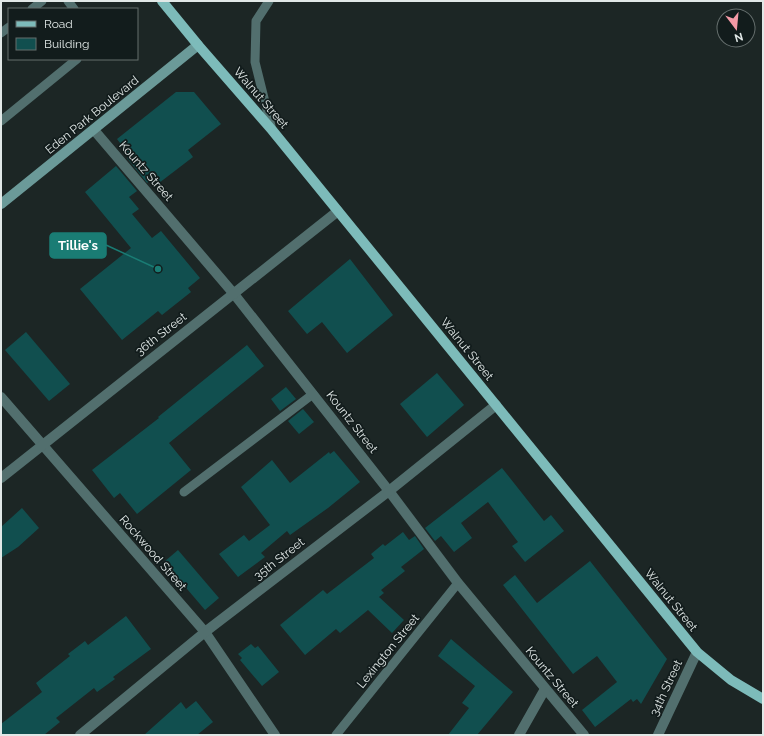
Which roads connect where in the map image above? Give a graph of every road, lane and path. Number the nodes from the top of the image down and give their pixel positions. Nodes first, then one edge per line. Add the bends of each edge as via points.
1 (42, 1) edge
2 (162, 1) edge
3 (269, 1) edge
4 (33, 8) edge
5 (198, 46) junction
6 (77, 60) edge
7 (1, 121) edge
8 (94, 130) junction
9 (272, 130) junction
10 (1, 204) edge
11 (338, 211) junction
12 (234, 294) junction
13 (313, 394) junction
14 (1, 396) edge
15 (496, 405) junction
16 (42, 445) junction
17 (1, 478) edge
18 (389, 490) junction
19 (184, 492) dead end
20 (458, 583) junction
21 (205, 632) junction
22 (697, 652) junction
23 (545, 690) junction
24 (763, 699) edge
25 (80, 735) edge
26 (275, 735) edge
27 (336, 735) edge
28 (519, 735) edge
29 (584, 735) edge
30 (658, 735) edge

1 - 4 lane
2 - 5 main road, Walnut Street
3 - 9 lane via 256,21 255,62
5 - 8 main road, Eden Park Boulevard
5 - 9 main road, Walnut Street
6 - 7 lane
8 - 10 main road, Eden Park Boulevard
8 - 12 street, Kountz Street
9 - 11 main road, Walnut Street
11 - 12 street, 36th Street
11 - 15 main road, Walnut Street
12 - 13 street, Kountz Street
12 - 16 street, 36th Street
13 - 18 street, Kountz Street
13 - 19 lane
14 - 16 street, Rockwood Street
15 - 18 street, 35th Street
15 - 22 main road, Walnut Street
16 - 17 street, 36th Street
16 - 21 street, Rockwood Street
18 - 20 street, Kountz Street
18 - 21 street, 35th Street
20 - 23 street, Kountz Street
20 - 27 lane, Lexington Street
21 - 25 street, 35th Street
21 - 26 street, Rockwood Street
22 - 24 main road, Walnut Street via 731,680
22 - 30 street, 34th Street
23 - 28 street
23 - 29 street, Kountz Street

